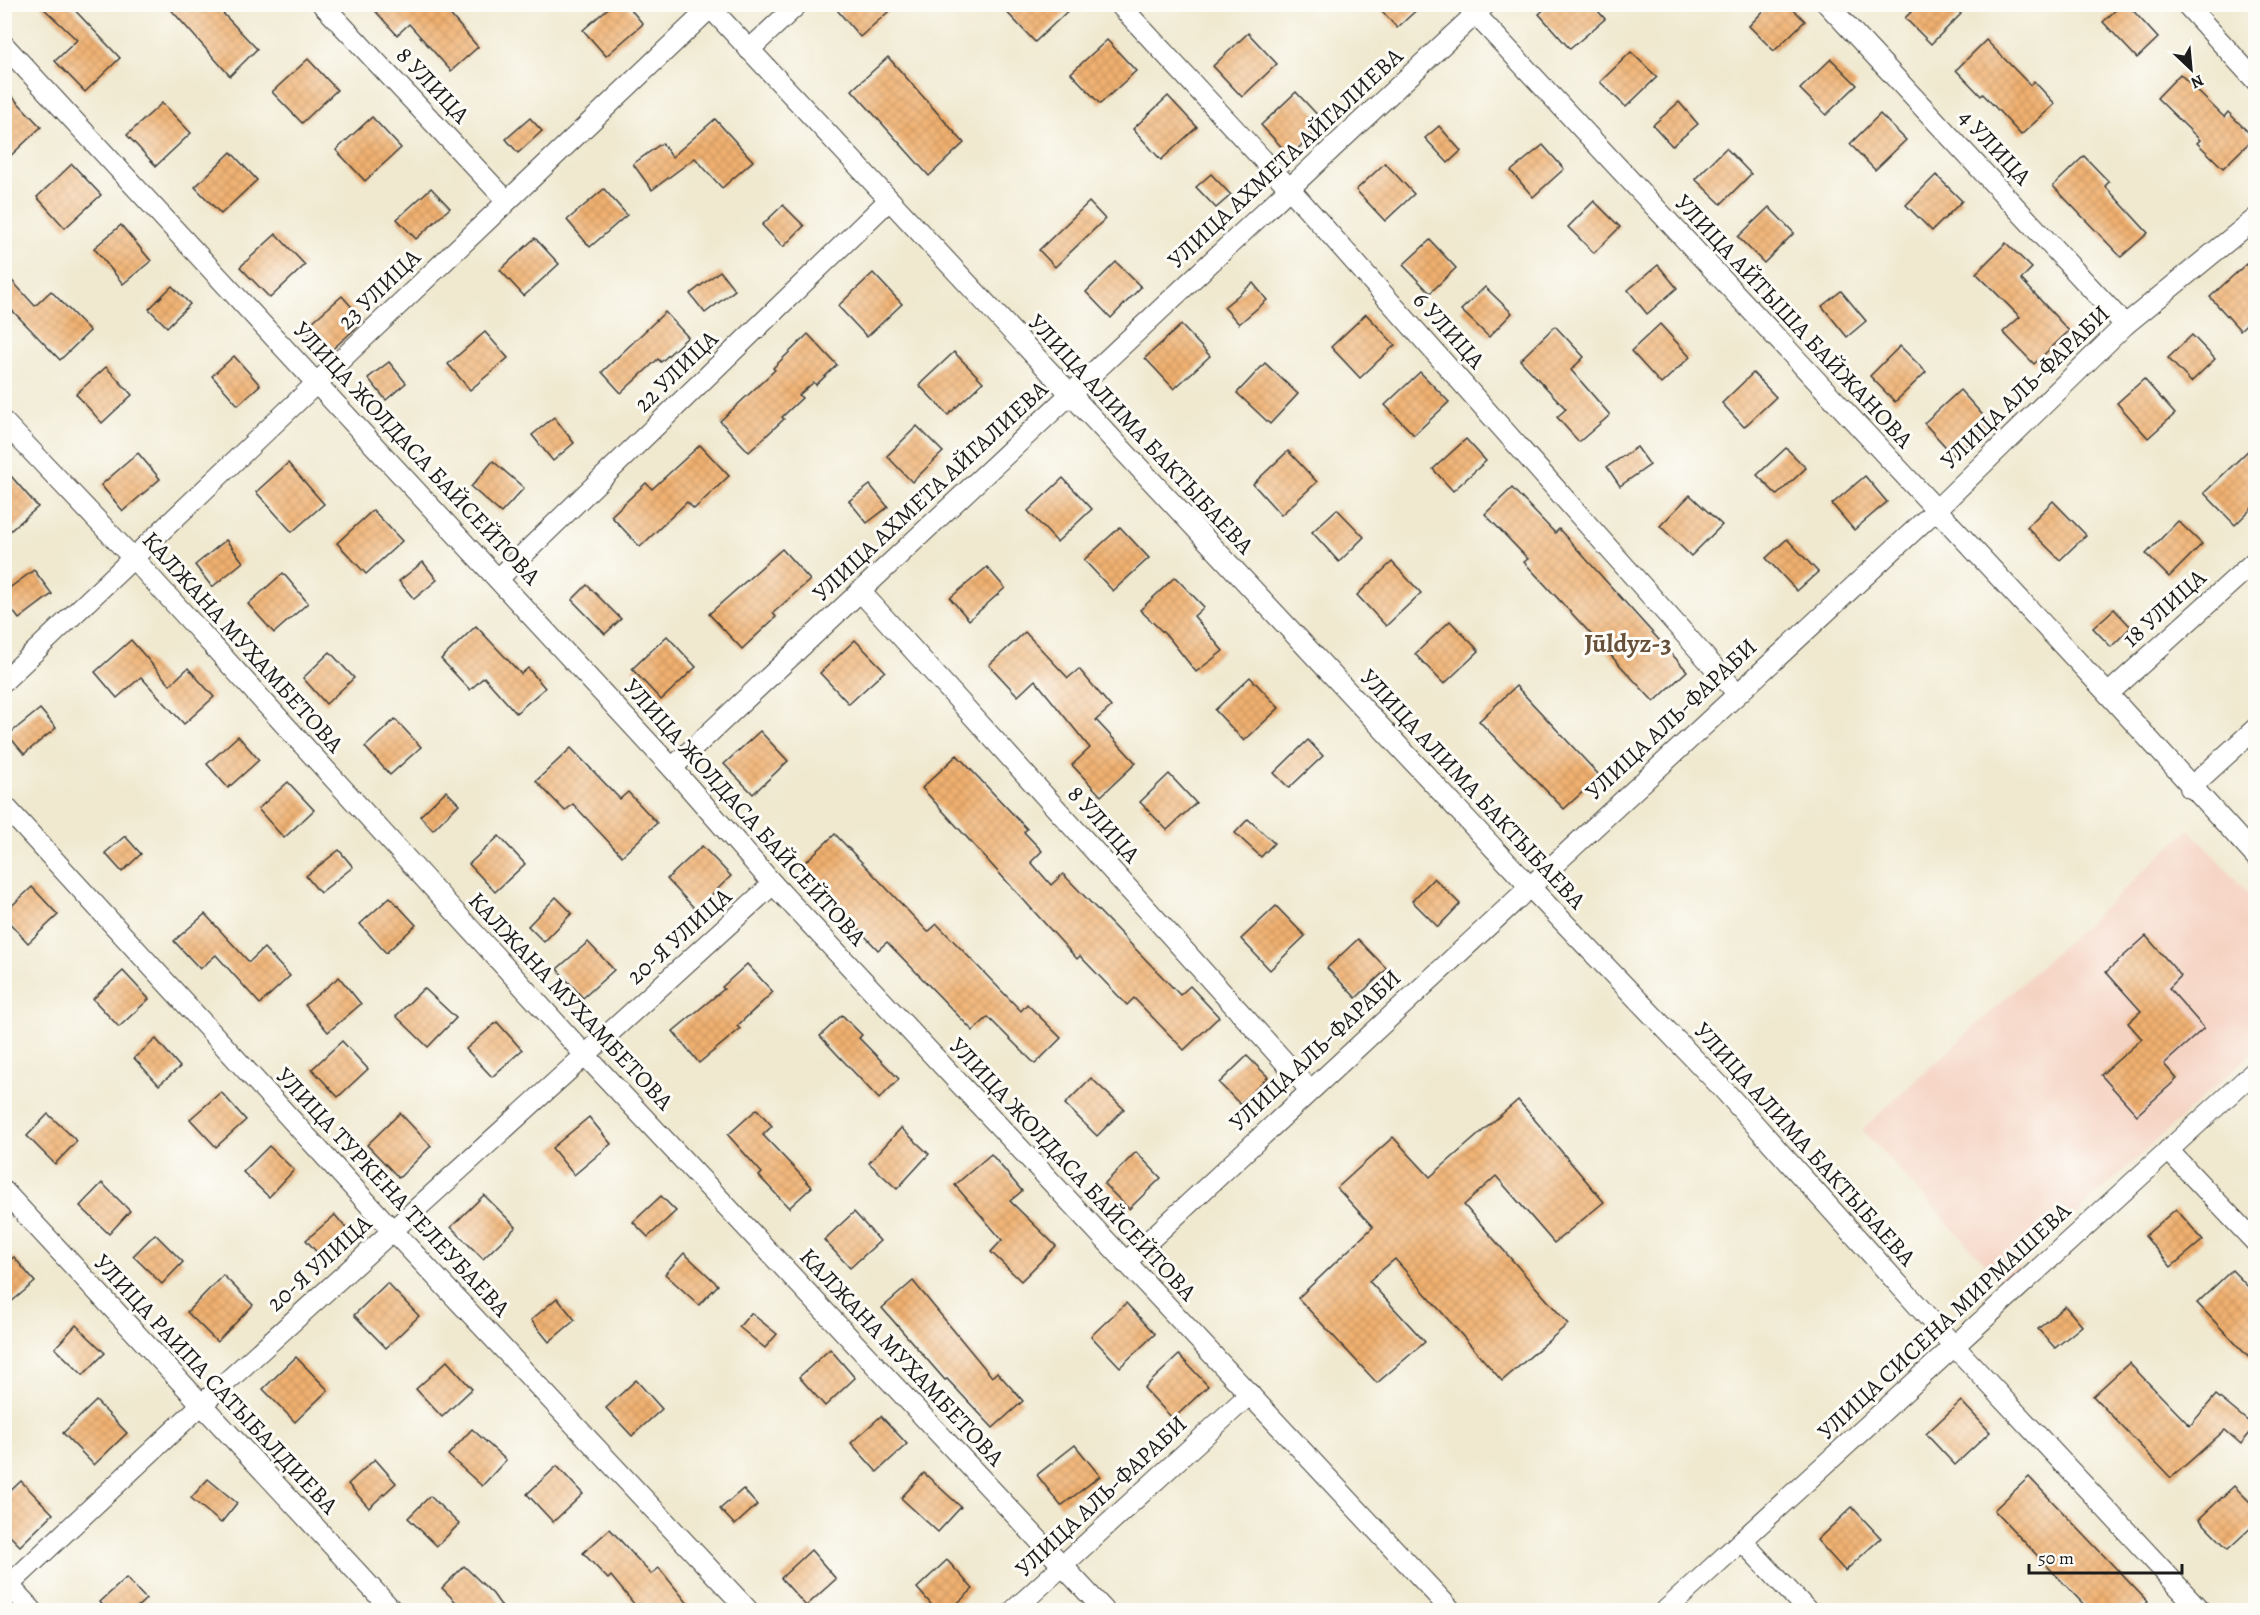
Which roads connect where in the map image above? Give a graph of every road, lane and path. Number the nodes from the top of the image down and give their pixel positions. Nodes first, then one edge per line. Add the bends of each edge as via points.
1 (322, 4) edge
2 (798, 4) edge
3 (1119, 4) edge
4 (1827, 4) edge
5 (2186, 4) edge
6 (708, 6) edge
7 (1476, 8) edge
8 (4, 45) edge
9 (749, 50) junction
10 (2256, 81) edge
11 (1290, 189) junction
12 (889, 200) junction
13 (507, 201) junction
14 (2256, 218) edge
15 (2125, 325) junction
16 (317, 383) junction
17 (1070, 395) junction
18 (4, 422) edge
19 (1935, 510) junction
20 (133, 558) junction
21 (2256, 560) edge
22 (498, 579) junction
23 (860, 591) junction
24 (4, 681) edge
25 (1737, 693) junction
26 (2108, 693) junction
27 (2256, 728) edge
28 (672, 768) junction
29 (2190, 788) junction
30 (4, 805) edge
31 (2256, 857) edge
32 (773, 884) junction
33 (1529, 886) junction
34 (585, 1055) junction
35 (2256, 1070) edge
36 (1310, 1090) junction
37 (2168, 1150) junction
38 (4, 1191) edge
39 (393, 1231) junction
40 (2256, 1243) edge
41 (1125, 1263) junction
42 (1954, 1346) junction
43 (1250, 1394) junction
44 (200, 1406) junction
45 (1743, 1541) junction
46 (1063, 1566) junction
47 (7, 1583) edge
48 (1450, 1610) edge
49 (32, 1611) edge
50 (392, 1611) edge
51 (748, 1611) edge
52 (1014, 1611) edge
53 (1104, 1611) edge
54 (1666, 1611) edge
55 (1807, 1611) edge
56 (2200, 1611) edge

1 - 13 street, 8 УЛИЦА
2 - 9 street
3 - 11 street, 6 УЛИЦА
4 - 15 street, 4 УЛИЦА
5 - 10 street
6 - 9 street, УЛИЦА АЛИМА БАКТЫБАЕВА
6 - 13 street, 23 УЛИЦА
7 - 11 street, УЛИЦА АХМЕТА АЙГАЛИЕВА
7 - 19 street, УЛИЦА АЙТЫША БАЙЖАНОВА
8 - 16 street, УЛИЦА ЖОЛДАСА БАЙСЕЙТОВА
9 - 12 street, УЛИЦА АЛИМА БАКТЫБАЕВА
11 - 17 street, УЛИЦА АХМЕТА АЙГАЛИЕВА
11 - 25 street, 6 УЛИЦА
12 - 17 street, УЛИЦА АЛИМА БАКТЫБАЕВА
12 - 22 street, 22 УЛИЦА
13 - 16 street, 23 УЛИЦА
14 - 15 street, УЛИЦА АЛЬ-ФАРАБИ
15 - 19 street, УЛИЦА АЛЬ-ФАРАБИ
16 - 20 street, 23 УЛИЦА
16 - 22 street, УЛИЦА ЖОЛДАСА БАЙСЕЙТОВА
17 - 23 street, УЛИЦА АХМЕТА АЙГАЛИЕВА
17 - 33 street, УЛИЦА АЛИМА БАКТЫБАЕВА
18 - 20 street, КАЛЖАНА МУХАМБЕТОВА
19 - 25 street, УЛИЦА АЛЬ-ФАРАБИ
19 - 26 street, УЛИЦА АЙТЫША БАЙЖАНОВА
20 - 24 street, 23 УЛИЦА
20 - 34 street, КАЛЖАНА МУХАМБЕТОВА
21 - 26 street, 18 УЛИЦА
22 - 28 street, УЛИЦА ЖОЛДАСА БАЙСЕЙТОВА
23 - 28 street, УЛИЦА АХМЕТА АЙГАЛИЕВА
23 - 36 street, 8 УЛИЦА
25 - 33 street, УЛИЦА АЛЬ-ФАРАБИ
26 - 29 street, УЛИЦА АЙТЫША БАЙЖАНОВА
27 - 29 street
28 - 32 street, УЛИЦА ЖОЛДАСА БАЙСЕЙТОВА
29 - 31 street, УЛИЦА АЙТЫША БАЙЖАНОВА
30 - 39 street, УЛИЦА ТУРКЕНА ТЕЛЕУБАЕВА
32 - 34 street, 20-Я УЛИЦА
32 - 41 street, УЛИЦА ЖОЛДАСА БАЙСЕЙТОВА
33 - 36 street, УЛИЦА АЛЬ-ФАРАБИ
33 - 42 street, УЛИЦА АЛИМА БАКТЫБАЕВА via 1722,1088
34 - 39 street, 20-Я УЛИЦА
34 - 46 street, КАЛЖАНА МУХАМБЕТОВА
35 - 37 street, УЛИЦА СИСЕНА МИРМАШЕВА
36 - 41 street, УЛИЦА АЛЬ-ФАРАБИ
37 - 40 street
37 - 42 street, УЛИЦА СИСЕНА МИРМАШЕВА
38 - 44 street, УЛИЦА РАИПА САТЫБАЛДИЕВА
39 - 44 street, 20-Я УЛИЦА
39 - 51 street, УЛИЦА ТУРКЕНА ТЕЛЕУБАЕВА
41 - 43 street, УЛИЦА ЖОЛДАСА БАЙСЕЙТОВА
42 - 45 street, УЛИЦА СИСЕНА МИРМАШЕВА
42 - 56 street, УЛИЦА АЛИМА БАКТЫБАЕВА
43 - 46 street, УЛИЦА АЛЬ-ФАРАБИ
43 - 48 street, УЛИЦА ЖОЛДАСА БАЙСЕЙТОВА
44 - 47 street, 20-Я УЛИЦА
44 - 50 street, УЛИЦА РАИПА САТЫБАЛДИЕВА
45 - 54 street, УЛИЦА СИСЕНА МИРМАШЕВА
45 - 55 street
46 - 52 street, УЛИЦА АЛЬ-ФАРАБИ
46 - 53 street, КАЛЖАНА МУХАМБЕТОВА
47 - 49 street

